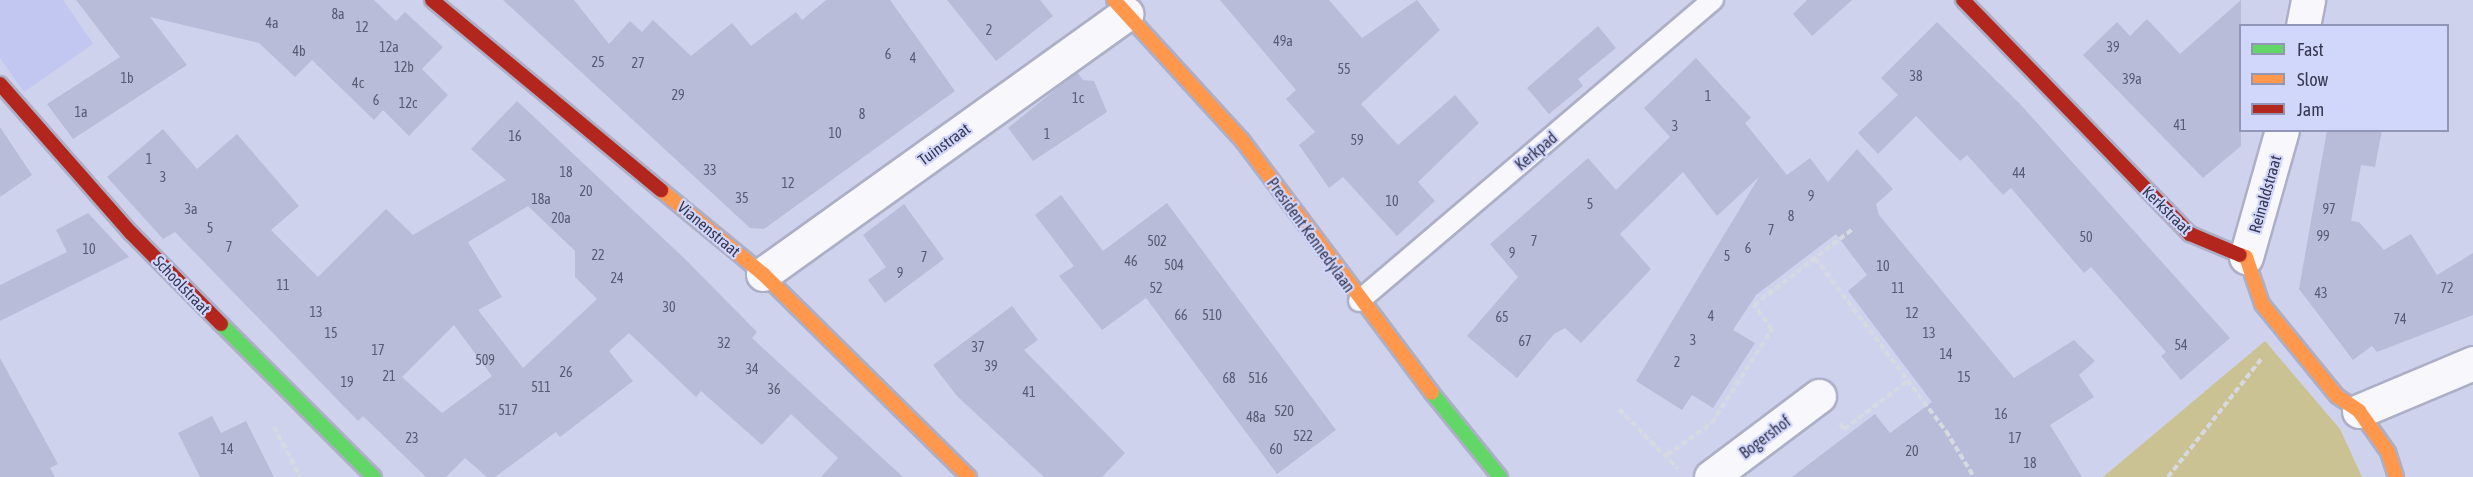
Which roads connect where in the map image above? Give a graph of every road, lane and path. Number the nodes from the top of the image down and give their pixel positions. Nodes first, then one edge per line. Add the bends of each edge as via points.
1 (432, 0) edge
2 (1713, 0) edge
3 (1963, 0) edge
4 (2308, 0) edge
5 (1120, 7) edge
6 (2303, 24) edge
7 (0, 84) edge
8 (2281, 132) edge
9 (1854, 228) dead end
10 (2246, 257) junction
11 (1815, 258) junction
12 (763, 274) junction
13 (1359, 301) junction
14 (2286, 334) junction
15 (2473, 363) edge
16 (1908, 381) junction
17 (1819, 396) joint
18 (1618, 409) dead end
19 (2359, 411) junction
20 (268, 416) dead end
21 (1667, 455) junction
22 (300, 477) edge
23 (374, 477) edge
24 (969, 477) edge
25 (1500, 477) edge
26 (1684, 477) edge
27 (1711, 477) edge
28 (1974, 477) edge
29 (2168, 477) edge
30 (2396, 477) edge

1 - 12 street, Vianenstraat
2 - 13 lane, Kerkpad
3 - 10 street, Kerkstraat via 2190,234
4 - 6 street
5 - 12 street, Tuinstraat
5 - 13 street, President Kennedylaan via 1242,140
7 - 23 street, Schoolstraat via 131,233
8 - 10 street, Reinaldstraat
9 - 11 path
10 - 14 street via 2262,304
11 - 16 path
11 - 21 path via 1754,304 1772,329 1712,423
12 - 24 street, Vianenstraat
13 - 25 street, President Kennedylaan
14 - 19 street via 2337,396
14 - 29 path via 2247,372 2197,447
15 - 19 street
16 - 17 path via 1844,429
16 - 28 path
17 - 27 street, Bogershof
18 - 21 path
19 - 30 street via 2388,452
20 - 22 path
21 - 26 path

